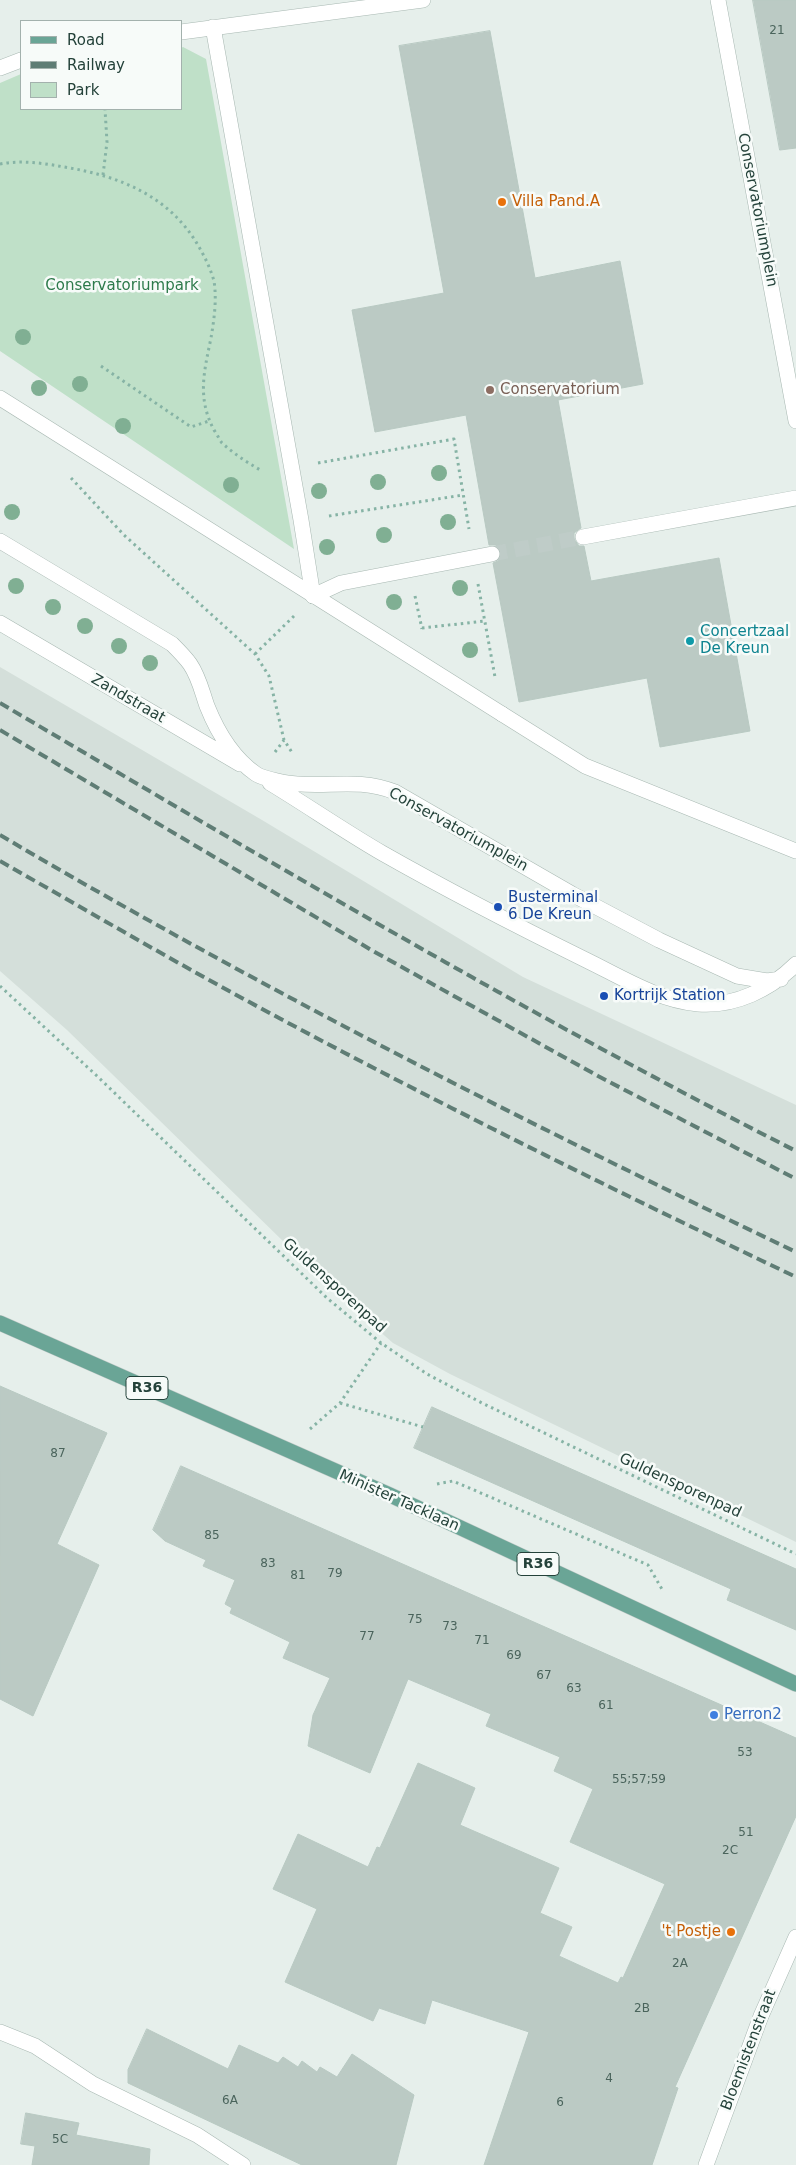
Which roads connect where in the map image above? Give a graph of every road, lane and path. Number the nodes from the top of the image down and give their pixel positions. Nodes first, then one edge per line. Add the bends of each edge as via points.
1 (423, 0) edge
2 (718, 0) edge
3 (213, 27) junction
4 (182, 32) edge
5 (20, 60) edge
6 (0, 68) edge
7 (105, 110) edge
8 (0, 164) edge
9 (103, 176) junction
10 (101, 366) dead end
11 (0, 398) edge
12 (795, 411) edge
13 (209, 420) junction
14 (292, 467) junction
15 (66, 473) dead end
16 (266, 474) dead end
17 (463, 495) junction
18 (796, 498) edge
19 (301, 520) junction
20 (583, 538) tunnel mouth
21 (0, 541) edge
22 (492, 554) tunnel mouth
23 (474, 558) junction
24 (410, 569) junction
25 (312, 596) junction
26 (485, 620) junction
27 (289, 621) dead end
28 (0, 623) edge
29 (422, 628) junction
30 (256, 654) junction
31 (431, 669) junction
32 (502, 714) junction
33 (296, 757) dead end
34 (257, 774) junction
35 (796, 851) edge
36 (796, 964) edge
37 (781, 979) junction
38 (0, 986) edge
39 (0, 1323) edge
40 (381, 1344) junction
41 (340, 1402) junction
42 (423, 1427) dead end
43 (294, 1454) junction
44 (435, 1485) dead end
45 (796, 1554) edge
46 (687, 1632) junction
47 (796, 1684) edge
48 (796, 1938) edge
49 (0, 2032) edge
50 (243, 2165) edge
51 (706, 2165) edge

1 - 3 street
2 - 12 street, Conservatoriumplein
3 - 4 street
3 - 14 street
5 - 6 street
7 - 9 path via 107,142
8 - 9 path via 46,164
9 - 13 path via 125,183 172,210 190,231 203,254 214,281 215,317 203,397
10 - 13 path via 191,426
11 - 25 street
13 - 16 path via 220,441
14 - 17 path via 454,439
14 - 19 street
15 - 30 path via 124,535
17 - 19 path
17 - 23 path
18 - 20 street
19 - 25 street
21 - 34 street via 172,644 190,663 224,740
22 - 23 street
23 - 24 street
23 - 26 path
24 - 25 street via 341,582
24 - 29 path
25 - 31 street
26 - 29 path
26 - 32 path
27 - 30 path
28 - 34 street, Zandstraat
29 - 31 path
30 - 33 path via 269,676 284,740
31 - 32 street
32 - 35 street via 585,766
34 - 37 street, Conservatoriumplein via 299,785 347,782 378,785 572,894 722,970 753,980
34 - 37 street via 381,852 507,922 650,991 674,1000 722,1003 745,997
36 - 37 street
38 - 40 path, Guldensporenpad via 327,1298
39 - 43 main road, Minister Tacklaan / R36
40 - 41 path
40 - 45 path, Guldensporenpad via 427,1374 482,1403
41 - 42 path
41 - 43 path via 309,1430
43 - 46 main road, Minister Tacklaan / R36
44 - 46 path via 453,1481 648,1565
46 - 47 main road, Minister Tacklaan / R36
48 - 51 street, Bloemistenstraat via 761,2016
49 - 50 street via 35,2046 93,2084 197,2135

